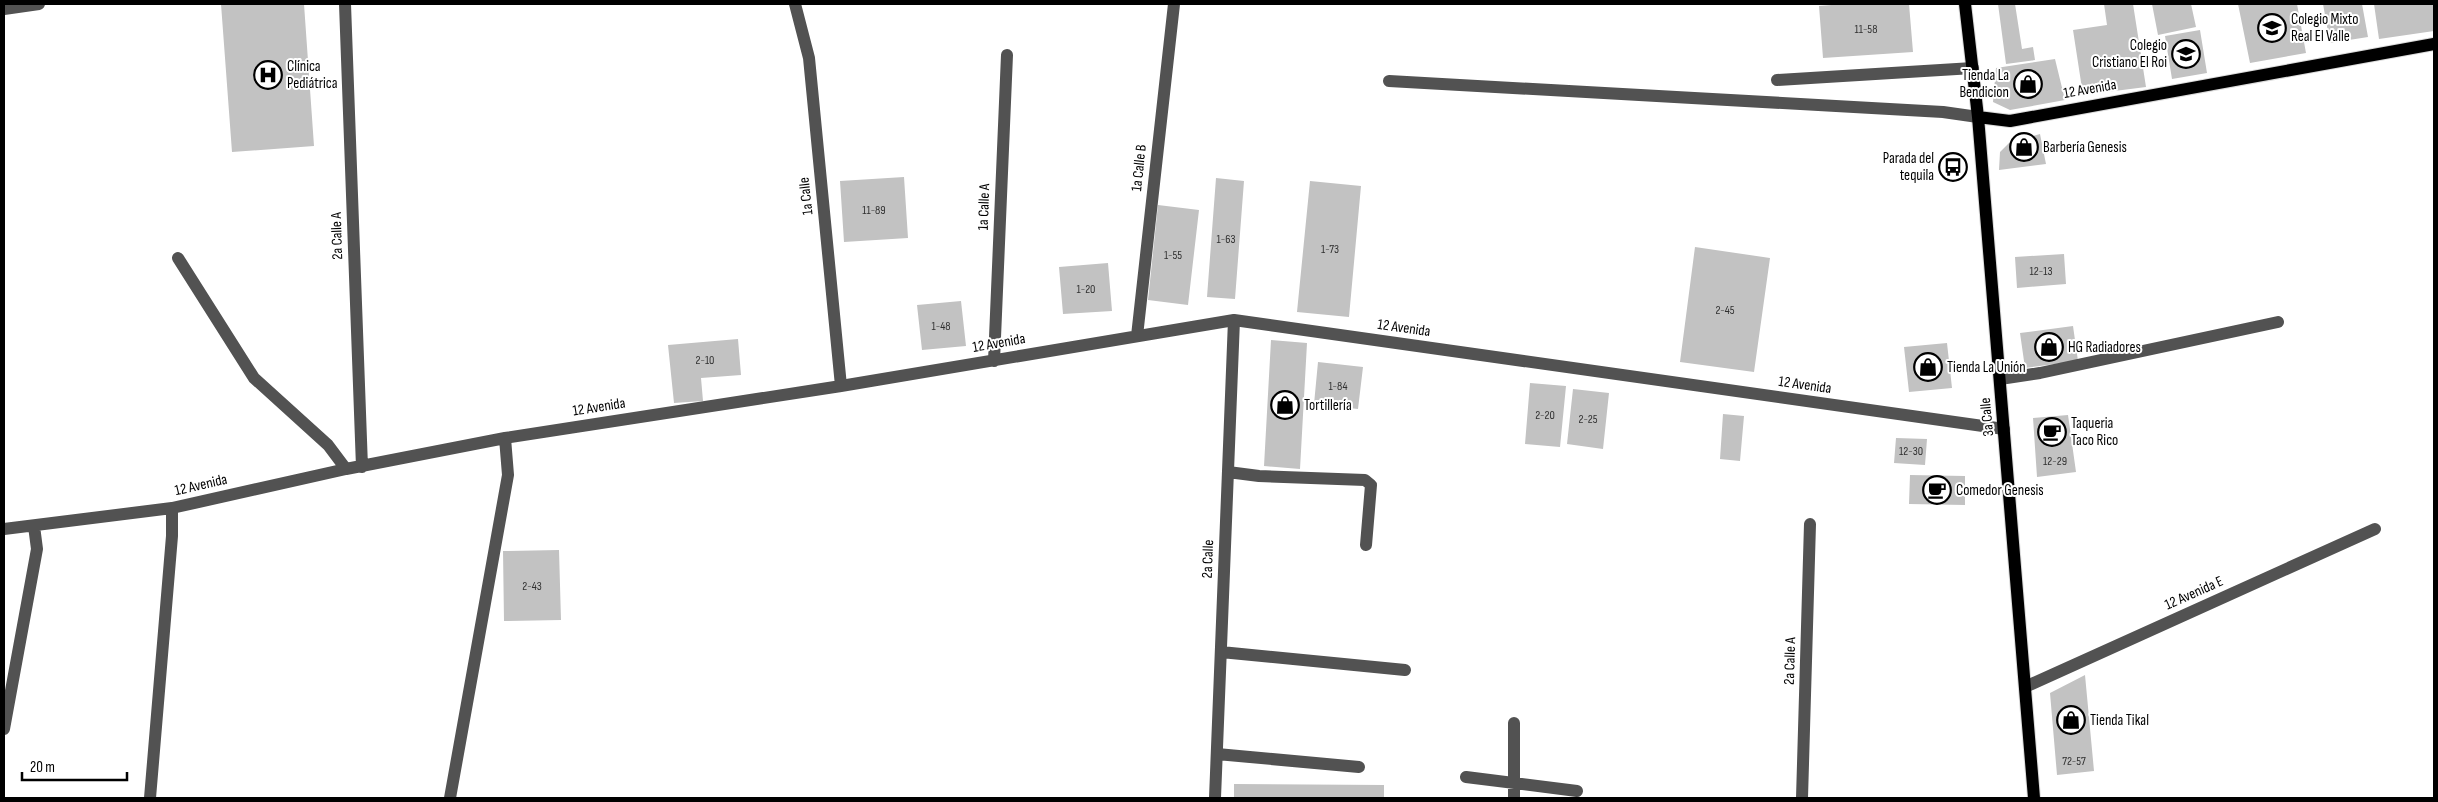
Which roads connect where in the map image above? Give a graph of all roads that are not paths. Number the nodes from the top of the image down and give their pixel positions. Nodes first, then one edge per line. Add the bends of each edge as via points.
1 (39, 4) edge
2 (345, 4) edge
3 (795, 4) edge
4 (1174, 4) edge
5 (1965, 4) edge
6 (4, 9) edge
7 (2434, 44) edge
8 (1007, 55) dead end
9 (1973, 68) junction
10 (1777, 80) dead end
11 (1389, 81) dead end
12 (1978, 117) junction
13 (178, 258) dead end
14 (1234, 320) junction
15 (2278, 322) dead end
16 (1136, 336) junction
17 (994, 361) junction
18 (2000, 379) junction
19 (841, 386) junction
20 (2004, 429) junction
21 (505, 438) junction
22 (362, 467) junction
23 (346, 469) junction
24 (1228, 472) junction
25 (172, 508) junction
26 (1810, 524) dead end
27 (34, 526) junction
28 (2376, 529) dead end
29 (4, 530) edge
30 (1366, 545) dead end
31 (1221, 652) junction
32 (1405, 670) dead end
33 (2025, 687) junction
34 (1514, 723) dead end
35 (4, 729) edge
36 (1217, 754) junction
37 (1359, 766) dead end
38 (1466, 777) dead end
39 (1514, 784) junction
40 (1577, 791) dead end
41 (150, 798) edge
42 (450, 798) edge
43 (1216, 798) edge
44 (1514, 798) edge
45 (1802, 798) edge
46 (2034, 798) edge

1 - 6 street
2 - 22 street, 2a Calle A
3 - 19 street, 1a Calle via 809,58
4 - 16 street, 1a Calle B
5 - 9 main road, 3a Calle
7 - 12 main road, 12 Avenida via 2010,121
8 - 17 street, 1a Calle A
9 - 10 street
9 - 12 main road, 3a Calle
11 - 12 street, 12 Avenida
12 - 18 main road, 3a Calle
13 - 23 street via 254,378 328,445
14 - 16 street, 12 Avenida
14 - 20 street, 12 Avenida
14 - 24 street, 2a Calle
15 - 18 street
16 - 17 street, 12 Avenida
17 - 19 street, 12 Avenida
18 - 20 main road, 3a Calle
19 - 21 street, 12 Avenida
20 - 33 main road, 3a Calle
21 - 22 street, 12 Avenida
21 - 42 street via 508,475
22 - 23 street, 12 Avenida
23 - 25 street, 12 Avenida
24 - 30 street via 1365,480 1371,485
24 - 31 street, 2a Calle
25 - 27 street, 12 Avenida
25 - 41 street
26 - 45 street, 2a Calle A
27 - 29 street, 12 Avenida
27 - 35 street via 37,549
28 - 33 street, 12 Avenida E
31 - 32 street
31 - 36 street, 2a Calle
33 - 46 main road, 3a Calle
34 - 39 street
36 - 37 street
36 - 43 street, 2a Calle
38 - 39 street
39 - 40 street
39 - 44 street

